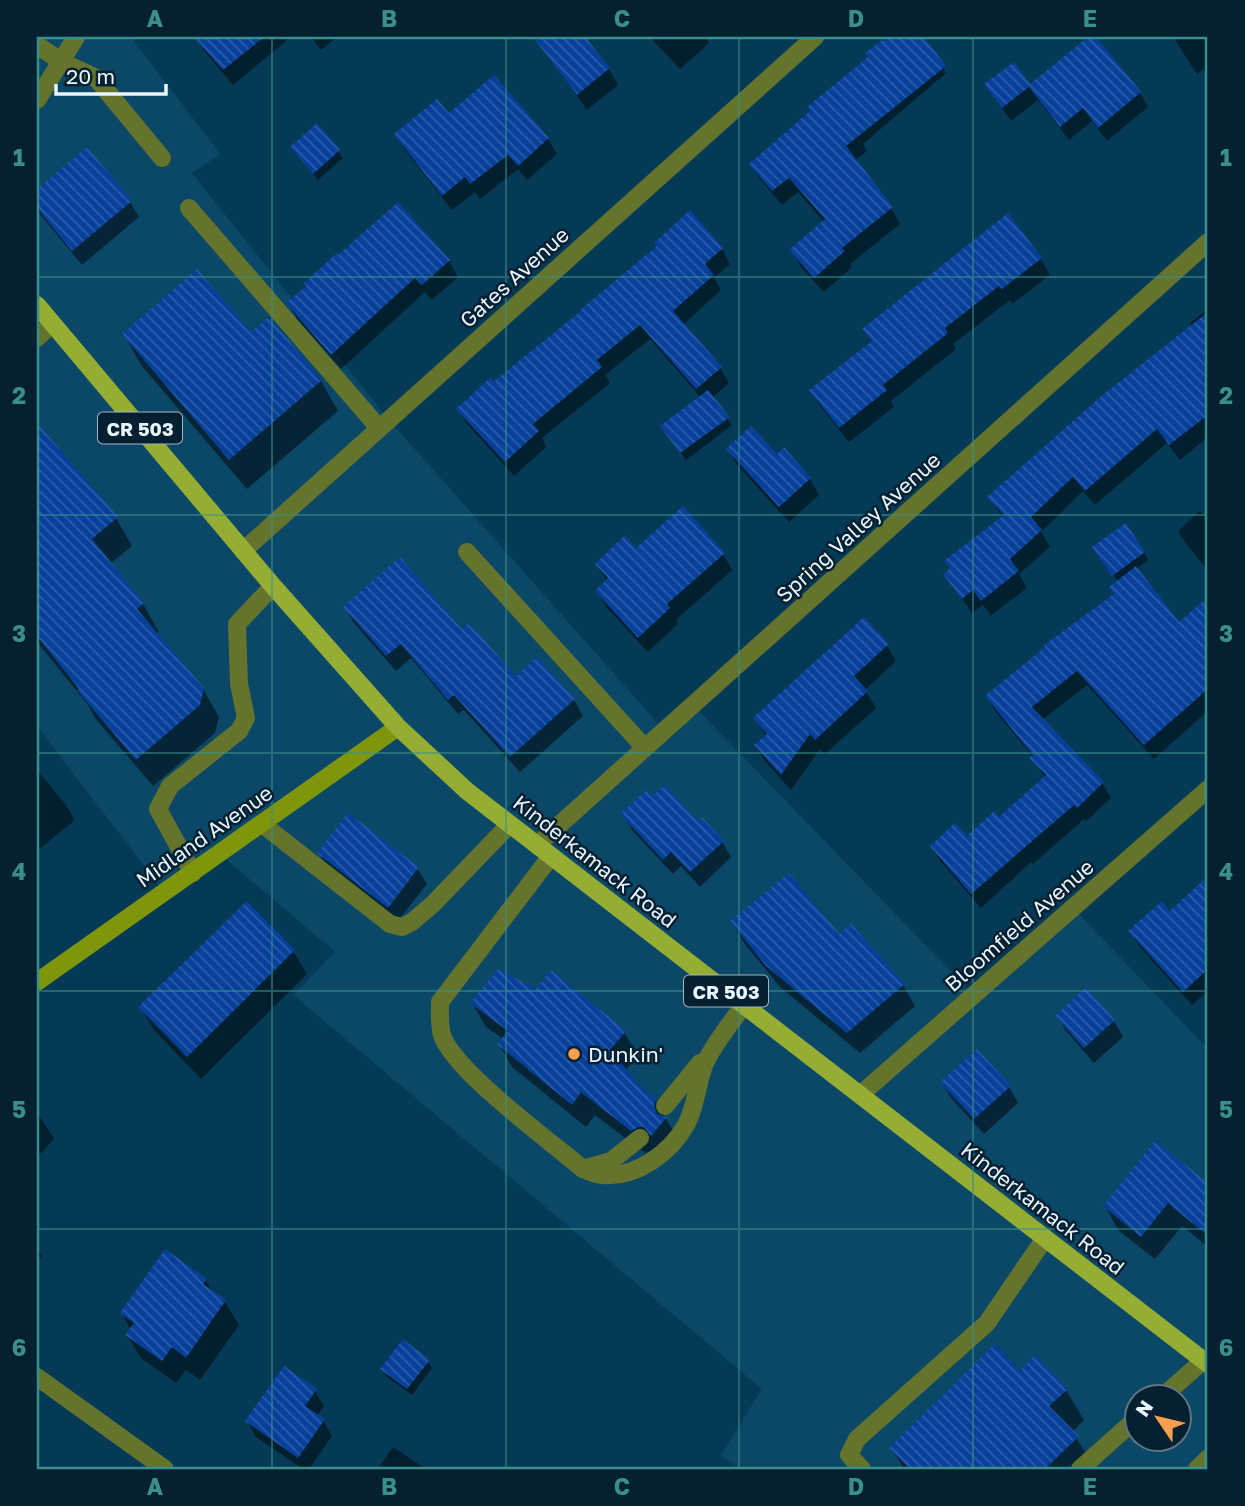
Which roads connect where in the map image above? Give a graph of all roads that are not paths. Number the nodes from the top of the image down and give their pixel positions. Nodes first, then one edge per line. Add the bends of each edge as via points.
1 (76, 37) edge
2 (815, 37) edge
3 (37, 45) edge
4 (62, 62) junction
5 (37, 100) edge
6 (162, 158) dead end
7 (189, 208) dead end
8 (1208, 242) edge
9 (37, 305) edge
10 (52, 324) junction
11 (37, 338) edge
12 (379, 428) junction
13 (243, 551) junction
14 (467, 552) dead end
15 (273, 586) junction
16 (398, 727) junction
17 (645, 748) junction
18 (1208, 789) edge
19 (262, 824) junction
20 (510, 824) junction
21 (544, 850) junction
22 (193, 873) junction
23 (37, 982) edge
24 (744, 1005) junction
25 (713, 1047) junction
26 (860, 1096) junction
27 (665, 1106) dead end
28 (640, 1138) dead end
29 (583, 1169) junction
30 (1045, 1238) junction
31 (1207, 1360) edge
32 (37, 1377) edge
33 (1178, 1384) edge
34 (1122, 1432) edge
35 (1208, 1458) edge
36 (165, 1469) edge
37 (862, 1469) edge
38 (1080, 1469) edge
39 (1197, 1469) edge

1 - 4 street
2 - 12 street, Gates Avenue
3 - 4 street
4 - 5 street
4 - 6 street via 96,78
7 - 12 street
8 - 17 street, Spring Valley Avenue
9 - 10 main road, Kinderkamack Road / CR 503
10 - 11 street
10 - 13 main road, Kinderkamack Road / CR 503
12 - 13 street, Gates Avenue
13 - 15 main road, Kinderkamack Road / CR 503
14 - 17 street
15 - 16 main road, Kinderkamack Road / CR 503
15 - 22 street via 237,624 239,684 246,718 239,731 170,786 158,809
16 - 19 street, Midland Avenue
16 - 20 main road, Kinderkamack Road / CR 503 via 467,792
17 - 21 street, Spring Valley Avenue
18 - 26 street, Bloomfield Avenue
19 - 20 street via 390,924 402,926 433,904
19 - 22 street, Midland Avenue
20 - 21 main road, Kinderkamack Road / CR 503
21 - 24 main road, Kinderkamack Road / CR 503
21 - 29 street, Spring Valley Avenue via 440,1002 439,1017 442,1036 461,1064
22 - 23 street, Midland Avenue
24 - 25 street
24 - 26 main road, Kinderkamack Road / CR 503
25 - 27 street
25 - 29 street via 687,1123 662,1154 620,1175
26 - 30 main road, Kinderkamack Road / CR 503
28 - 29 street via 611,1161
30 - 31 main road, Kinderkamack Road / CR 503
30 - 37 street via 987,1323 857,1439 849,1455
31 - 33 street
32 - 36 street
34 - 38 street
35 - 39 street

